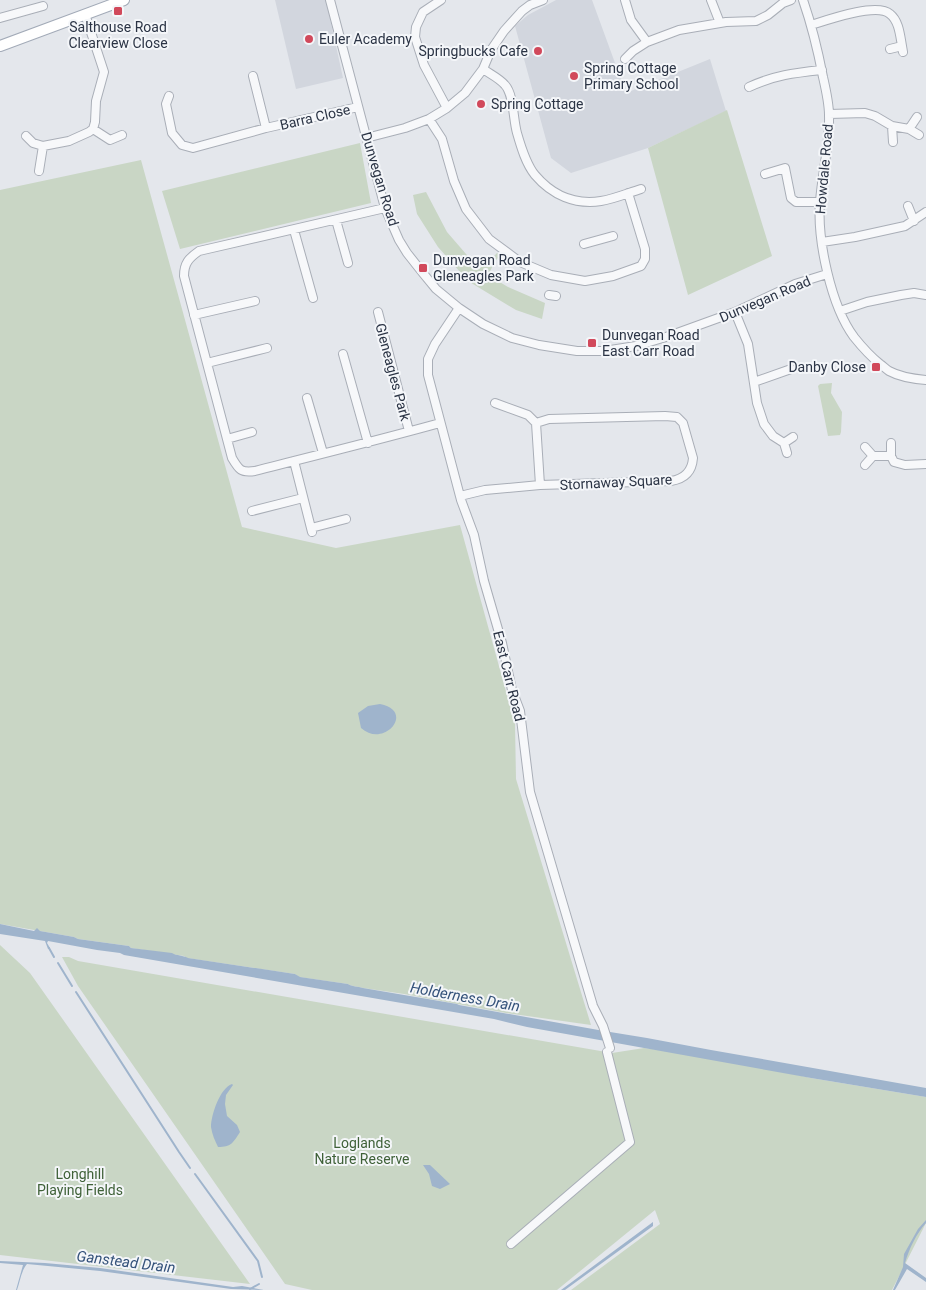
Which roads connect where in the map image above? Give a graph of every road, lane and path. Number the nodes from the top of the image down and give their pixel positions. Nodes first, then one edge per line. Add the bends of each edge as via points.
1 (124, 0) edge
2 (330, 0) edge
3 (441, 0) edge
4 (543, 0) edge
5 (625, 0) edge
6 (711, 0) edge
7 (791, 0) edge
8 (803, 0) edge
9 (528, 3) edge
10 (43, 6) dead end
11 (85, 14) junction
12 (0, 18) edge
13 (720, 23) junction
14 (812, 25) junction
15 (648, 42) junction
16 (0, 46) edge
17 (890, 49) dead end
18 (625, 59) dead end
19 (482, 69) junction
20 (822, 70) junction
21 (253, 76) dead end
22 (749, 88) dead end
23 (169, 96) dead end
24 (358, 107) junction
25 (447, 108) junction
26 (829, 114) junction
27 (917, 117) dead end
28 (430, 119) junction
29 (892, 126) junction
30 (93, 128) junction
31 (266, 128) junction
32 (909, 128) junction
33 (122, 135) dead end
34 (920, 135) dead end
35 (26, 136) dead end
36 (366, 138) junction
37 (893, 142) dead end
38 (43, 146) junction
39 (39, 170) dead end
40 (765, 174) dead end
41 (641, 189) dead end
42 (628, 193) junction
43 (820, 202) junction
44 (908, 206) dead end
45 (385, 208) junction
46 (926, 212) edge
47 (336, 220) junction
48 (914, 221) junction
49 (294, 230) junction
50 (612, 236) dead end
51 (822, 242) junction
52 (584, 244) dead end
53 (348, 263) dead end
54 (827, 274) junction
55 (925, 295) edge
56 (313, 298) dead end
57 (255, 301) dead end
58 (926, 303) edge
59 (459, 308) junction
60 (840, 311) junction
61 (378, 312) dead end
62 (735, 312) junction
63 (194, 315) junction
64 (267, 348) dead end
65 (343, 354) dead end
66 (207, 363) junction
67 (791, 369) dead end
68 (926, 380) edge
69 (754, 382) junction
70 (307, 398) dead end
71 (498, 407) dead end
72 (440, 423) junction
73 (536, 423) junction
74 (409, 431) junction
75 (252, 432) dead end
76 (793, 438) dead end
77 (227, 439) junction
78 (368, 443) junction
79 (784, 443) junction
80 (891, 443) dead end
81 (865, 447) dead end
82 (323, 453) junction
83 (787, 453) dead end
84 (873, 456) junction
85 (891, 456) junction
86 (294, 461) junction
87 (926, 464) edge
88 (865, 465) dead end
89 (540, 485) junction
90 (460, 496) junction
91 (303, 498) junction
92 (252, 511) dead end
93 (346, 518) dead end
94 (511, 1244) dead end

1 - 11 main road
2 - 24 street, Dunvegan Road
3 - 25 street via 422,12 415,37 424,65
4 - 9 street
5 - 15 street via 631,20
6 - 13 street
7 - 13 street via 756,22
8 - 14 street, Howdale Road
9 - 19 street via 504,31
10 - 12 street
11 - 16 main road
11 - 30 street via 104,72
13 - 15 street via 678,30
14 - 17 street via 839,16 880,9 891,14 896,21 902,49
14 - 20 street, Howdale Road
15 - 18 street
19 - 25 street via 465,93
19 - 42 street via 506,86 526,160 534,175 546,186 565,198 586,202
20 - 22 street via 783,75
20 - 26 street, Howdale Road
21 - 31 street, Barra Close
23 - 31 street via 166,104 172,133 182,145 193,148
24 - 31 street, Barra Close
24 - 36 street, Dunvegan Road
25 - 28 street
26 - 29 street via 865,113
26 - 43 street, Howdale Road
27 - 32 street
28 - 36 street
28 - 42 street via 442,139 466,210 489,239 520,262 551,275 585,281 641,266 645,249
29 - 32 street
29 - 37 street
30 - 33 street via 110,140
30 - 38 street via 69,141
32 - 34 street
35 - 38 street via 32,143
36 - 45 street, Dunvegan Road
38 - 39 street
40 - 43 street via 785,168 790,198 796,202
41 - 42 street
43 - 51 street, Howdale Road
44 - 48 street
45 - 47 street, Gleneagles Park
45 - 59 street, Dunvegan Road via 399,240 417,266 436,289
46 - 48 street
47 - 49 street, Gleneagles Park
47 - 53 street
48 - 51 street via 904,226
49 - 56 street
49 - 63 street, Gleneagles Park via 199,251 189,257 184,276
50 - 52 street
51 - 54 street, Howdale Road
54 - 60 street, Howdale Road
54 - 62 street, Dunvegan Road via 795,284
55 - 58 street
55 - 60 street via 901,295
57 - 63 street
59 - 62 street, Dunvegan Road via 512,338 577,351 636,346
59 - 72 street, East Carr Road via 428,359 428,375
60 - 68 street, Howdale Road via 868,354 889,371
61 - 74 street, Gleneagles Park
62 - 69 street via 748,344
63 - 66 street, Gleneagles Park
64 - 66 street
65 - 78 street
66 - 77 street, Gleneagles Park
67 - 69 street
69 - 79 street via 764,424 773,436
70 - 82 street
71 - 73 street via 528,415
72 - 74 street, Gleneagles Park
72 - 90 street, East Carr Road
73 - 89 street
73 - 89 street, Stornaway Square via 549,419 677,417 683,423 693,458 688,473 678,480
74 - 78 street, Gleneagles Park
75 - 77 street
76 - 79 street
77 - 86 street, Gleneagles Park via 232,458 239,469 247,472
78 - 82 street, Gleneagles Park
79 - 83 street
80 - 85 street
81 - 84 street
82 - 86 street, Gleneagles Park
84 - 85 street
84 - 88 street
85 - 87 street via 894,462 906,465
86 - 91 street
89 - 90 street, Stornaway Square via 485,490
90 - 94 street, East Carr Road via 474,535 520,711 530,792 593,1006 603,1026 630,1142
91 - 92 street
91 - 93 street via 312,530

